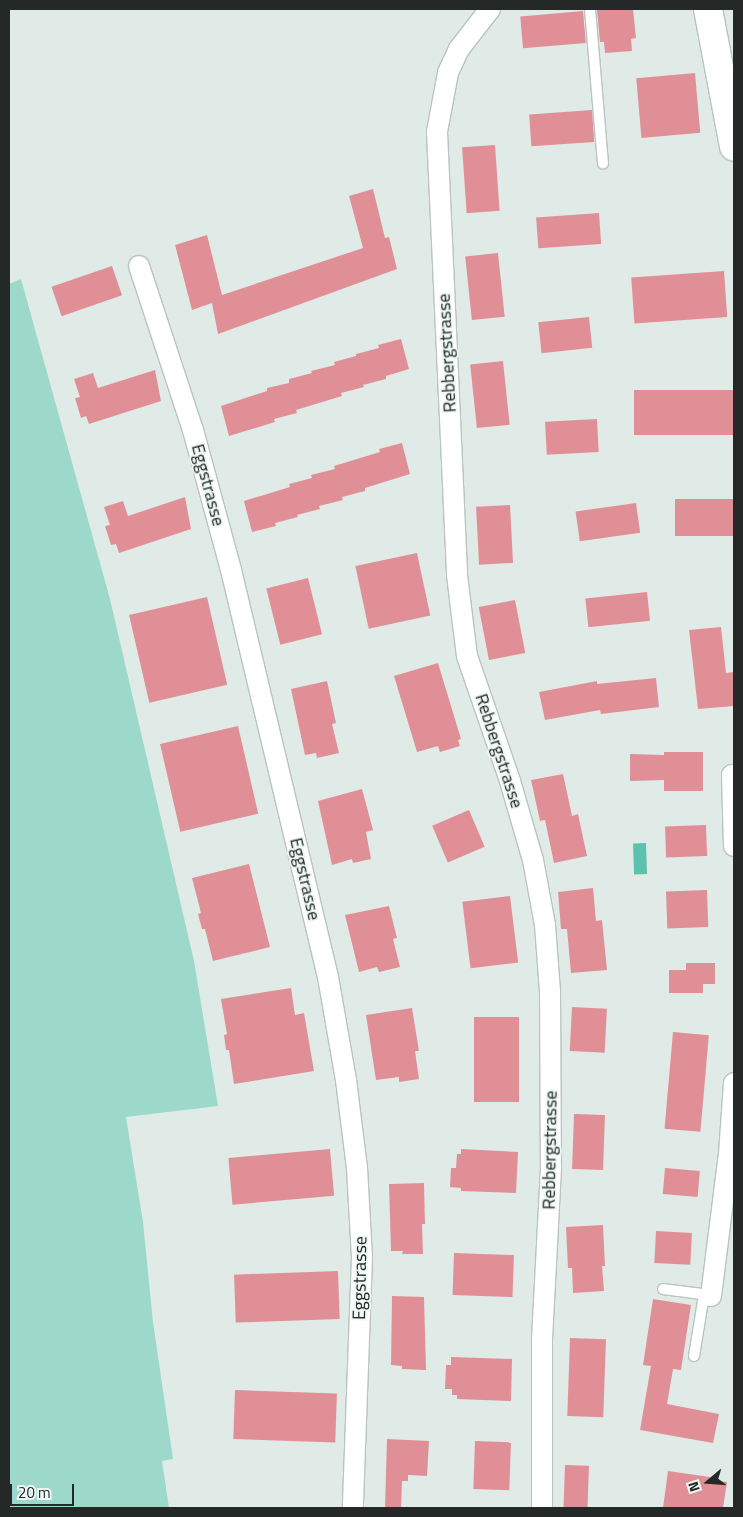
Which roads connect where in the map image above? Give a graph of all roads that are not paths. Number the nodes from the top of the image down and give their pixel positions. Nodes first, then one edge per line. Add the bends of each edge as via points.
1 (490, 9) edge
2 (590, 9) edge
3 (708, 9) edge
4 (734, 147) edge
5 (603, 163) dead end
6 (140, 266) dead end
7 (732, 775) dead end
8 (733, 814) edge
9 (734, 846) edge
10 (734, 1082) edge
11 (732, 1154) edge
12 (663, 1289) dead end
13 (707, 1295) junction
14 (694, 1356) dead end
15 (353, 1508) edge
16 (542, 1508) edge

1 - 16 street, Rebbergstrasse via 459,49 448,74 437,132 457,575 467,656 533,860 545,925 550,991 551,1168 542,1341
2 - 5 lane
3 - 4 main road
6 - 15 street, Eggstrasse via 193,430 231,570 328,977 340,1042 357,1168 362,1257
7 - 8 street
8 - 9 street
10 - 11 street
11 - 13 street
12 - 13 lane
13 - 14 lane

